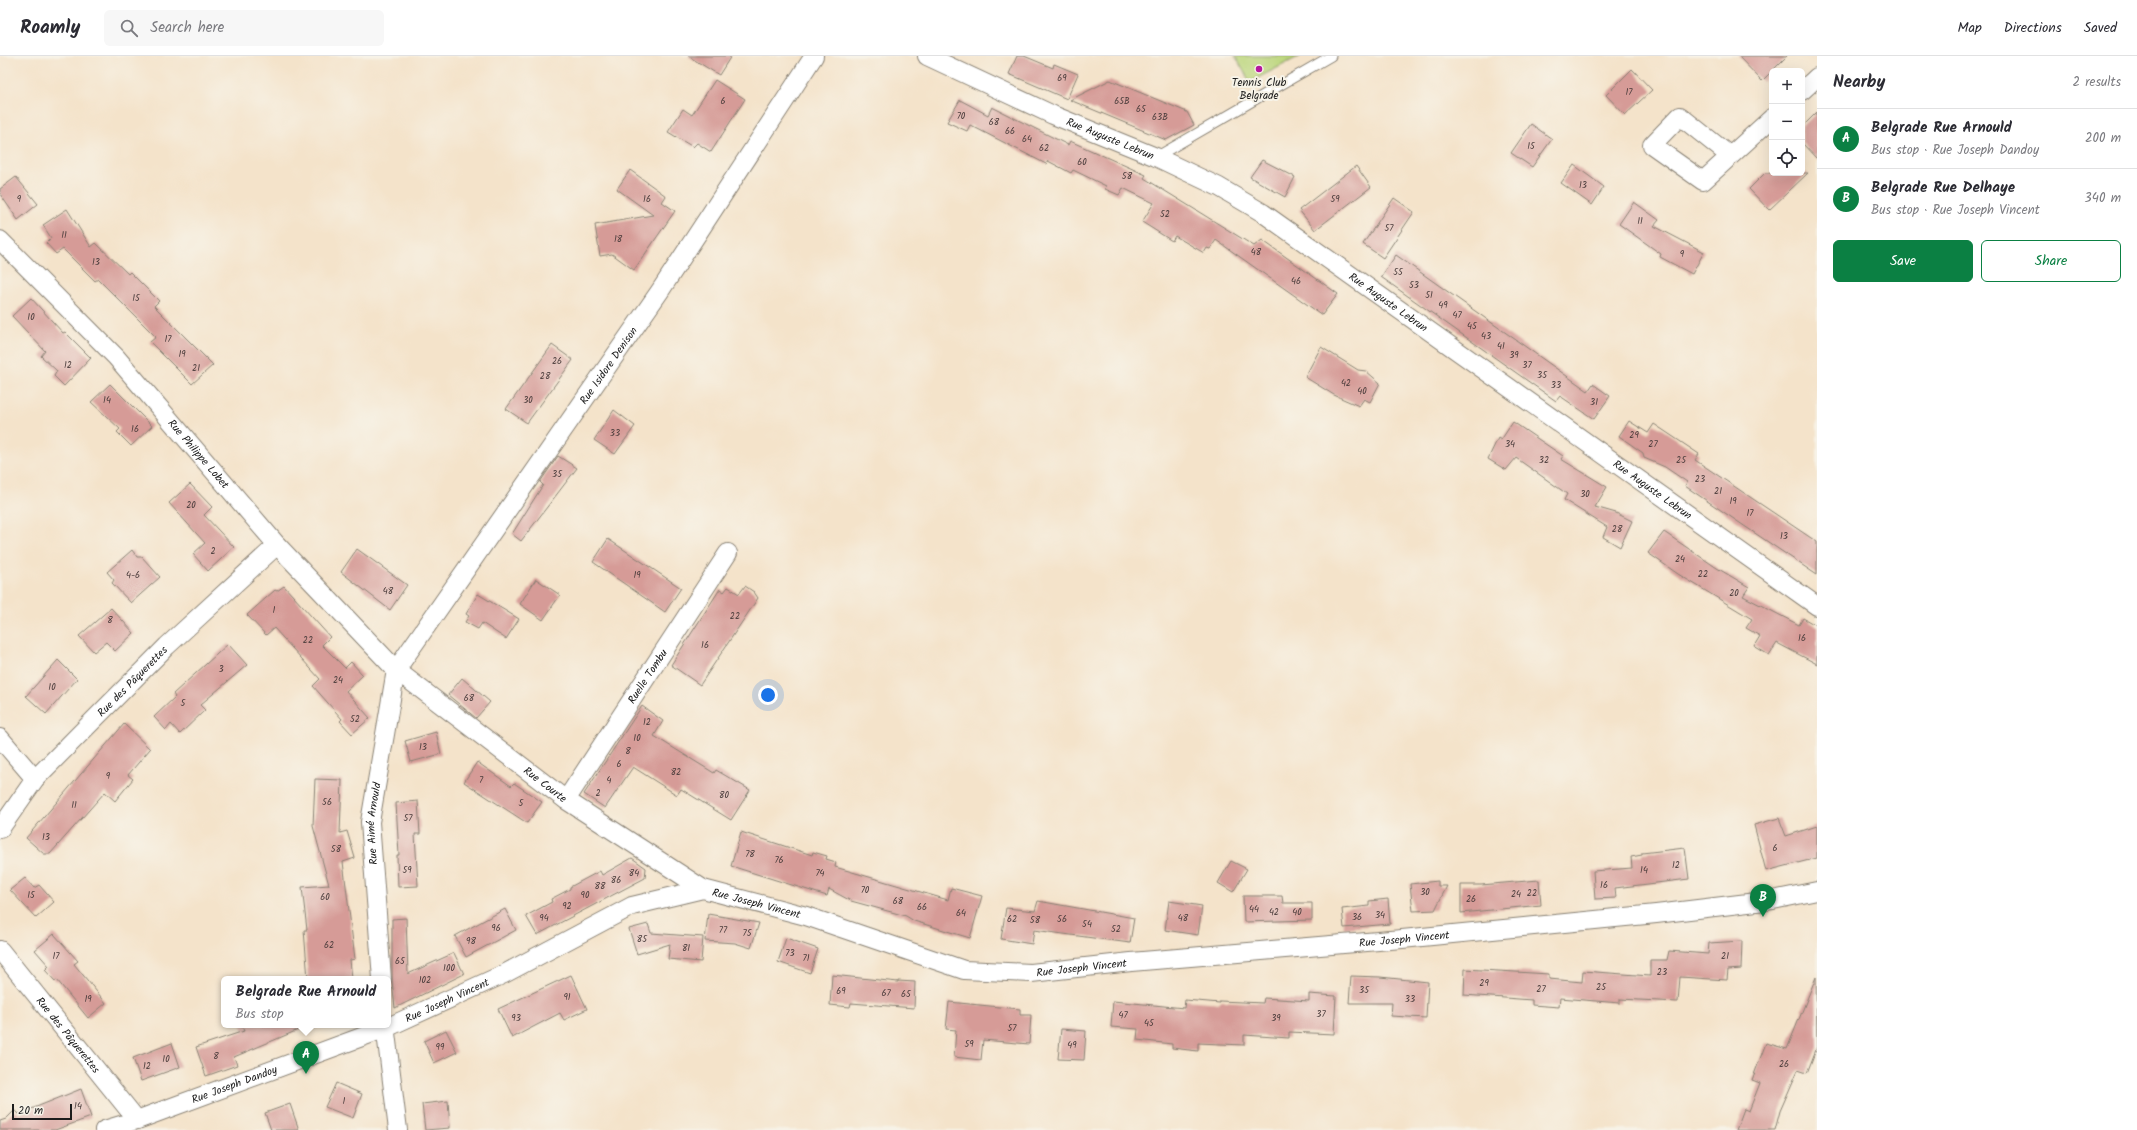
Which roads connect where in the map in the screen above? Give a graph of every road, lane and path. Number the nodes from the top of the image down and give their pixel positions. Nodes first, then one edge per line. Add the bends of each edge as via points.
1 (814, 56) edge
2 (927, 56) edge
3 (1331, 56) edge
4 (1817, 77) edge
5 (1805, 88) edge
6 (1769, 121) edge
7 (1730, 156) dead end
8 (1156, 157) junction
9 (0, 240) edge
10 (276, 545) junction
11 (728, 553) dead end
12 (1817, 606) edge
13 (396, 670) junction
14 (0, 738) edge
15 (35, 779) junction
16 (566, 800) junction
17 (0, 829) edge
18 (703, 889) junction
19 (1817, 890) edge
20 (0, 950) edge
21 (382, 976) edge
22 (391, 1024) edge
23 (382, 1028) edge
24 (385, 1028) edge
25 (137, 1120) junction
26 (104, 1130) edge
27 (398, 1130) edge

1 - 13 street, Rue Isidore Denison via 660,291
2 - 8 street, Rue Auguste Lebrun via 1053,115
3 - 8 lane
4 - 5 street
6 - 7 street
8 - 12 street, Rue Auguste Lebrun via 1219,187 1263,213
9 - 10 street, Rue Philippe Lobet via 116,357
10 - 13 street, Rue Philippe Lobet
10 - 15 street, Rue des Pâquerettes via 167,646
11 - 16 street, Ruelle Tombu
13 - 16 street, Rue Courte
13 - 21 street, Rue Aimé Arnould via 370,822
14 - 15 street
15 - 17 street, Rue des Pâquerettes
16 - 18 street, Rue Courte
18 - 19 street, Rue Joseph Vincent via 806,916 964,970 1032,973 1656,914 1773,900
18 - 22 street, Rue Joseph Vincent via 632,906 504,974
20 - 25 street, Rue des Pâquerettes
23 - 25 street, Rue Joseph Dandoy
24 - 27 street
25 - 26 street, Rue Joseph Dandoy

